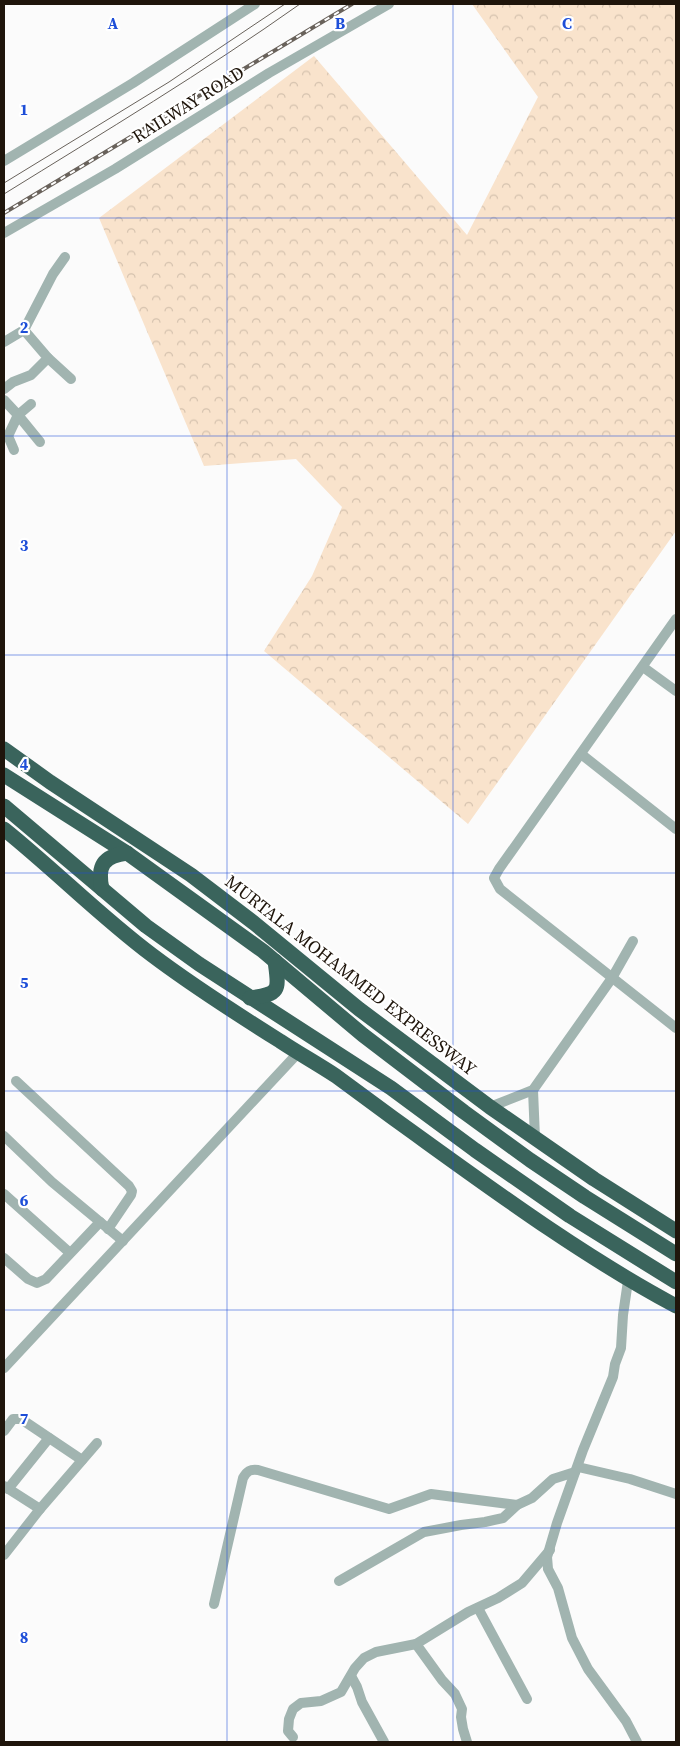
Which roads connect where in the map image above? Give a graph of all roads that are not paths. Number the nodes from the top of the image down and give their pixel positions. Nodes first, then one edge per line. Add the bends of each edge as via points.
1 (255, 4) edge
2 (389, 4) edge
3 (4, 161) edge
4 (4, 233) edge
5 (65, 257) dead end
6 (24, 330) junction
7 (4, 342) edge
8 (48, 358) junction
9 (71, 379) dead end
10 (4, 389) edge
11 (4, 400) edge
12 (30, 404) dead end
13 (18, 415) junction
14 (40, 442) dead end
15 (14, 450) dead end
16 (676, 619) edge
17 (643, 667) junction
18 (676, 691) edge
19 (4, 749) edge
20 (581, 754) junction
21 (4, 775) edge
22 (4, 806) edge
23 (4, 822) edge
24 (26, 824) junction
25 (4, 829) edge
26 (676, 829) edge
27 (127, 853) junction
28 (102, 889) junction
29 (633, 941) dead end
30 (275, 961) junction
31 (612, 978) junction
32 (250, 998) junction
33 (676, 1028) edge
34 (298, 1052) junction
35 (16, 1081) dead end
36 (533, 1090) junction
37 (490, 1107) junction
38 (4, 1136) edge
39 (535, 1138) junction
40 (4, 1194) edge
41 (104, 1225) junction
42 (676, 1231) edge
43 (123, 1241) junction
44 (70, 1253) junction
45 (676, 1254) edge
46 (4, 1258) edge
47 (628, 1280) junction
48 (676, 1282) edge
49 (676, 1306) edge
50 (4, 1368) edge
51 (4, 1430) edge
52 (49, 1438) junction
53 (97, 1443) dead end
54 (82, 1460) junction
55 (577, 1470) junction
56 (5, 1490) edge
57 (676, 1494) edge
58 (517, 1505) junction
59 (38, 1512) junction
60 (550, 1549) junction
61 (4, 1555) edge
62 (339, 1581) dead end
63 (214, 1604) dead end
64 (478, 1608) junction
65 (416, 1644) junction
66 (350, 1676) junction
67 (527, 1699) dead end
68 (293, 1738) dead end
69 (384, 1742) edge
70 (467, 1742) edge
71 (637, 1742) edge

1 - 3 street
2 - 4 street, RAILWAY ROAD
5 - 6 street
6 - 7 street
6 - 8 street
8 - 9 street
8 - 10 street via 30,375
11 - 13 street
12 - 13 street
13 - 14 street
13 - 15 street via 8,436
16 - 17 street
17 - 18 street
17 - 20 street
19 - 37 highway, MURTALA MOHAMMED EXPRESSWAY via 203,883 359,1009
20 - 26 street
20 - 31 street via 494,878 500,889
21 - 27 highway, MURTALA MOHAMMED EXPRESSWAY
22 - 24 highway
23 - 24 highway
24 - 28 highway
25 - 34 highway via 152,955
27 - 28 highway via 114,854 106,859 99,874
27 - 30 highway, MURTALA MOHAMMED EXPRESSWAY
28 - 32 highway via 146,926
29 - 31 street
30 - 32 highway via 278,983 275,989 270,995
30 - 45 highway, MURTALA MOHAMMED EXPRESSWAY via 363,1035 464,1112 584,1197
31 - 33 street
31 - 36 street
32 - 48 highway via 391,1088 570,1216
34 - 43 street
34 - 47 highway
35 - 41 street via 129,1186 131,1195
36 - 37 street
36 - 39 street
37 - 39 highway, MURTALA MOHAMMED EXPRESSWAY
38 - 41 street
39 - 42 highway, MURTALA MOHAMMED EXPRESSWAY via 594,1180
40 - 44 street
41 - 43 street
41 - 44 street
43 - 50 street
44 - 46 street via 46,1279 37,1283
47 - 49 highway
47 - 55 street via 621,1348
51 - 52 street via 16,1418
52 - 54 street
52 - 56 street
53 - 54 street
54 - 59 street
55 - 57 street via 630,1479
55 - 58 street via 553,1479 532,1498
55 - 60 street
56 - 59 street
58 - 62 street via 503,1518 424,1532
58 - 63 street via 431,1494 389,1509 251,1469 242,1478
59 - 61 street
60 - 64 street via 522,1583
60 - 71 street via 548,1569 558,1588 572,1638 588,1669 626,1721
64 - 65 street
64 - 67 street
65 - 66 street via 376,1652 364,1658
65 - 70 street via 455,1694 462,1709 462,1729
66 - 68 street via 341,1692 293,1708 288,1731
66 - 69 street

